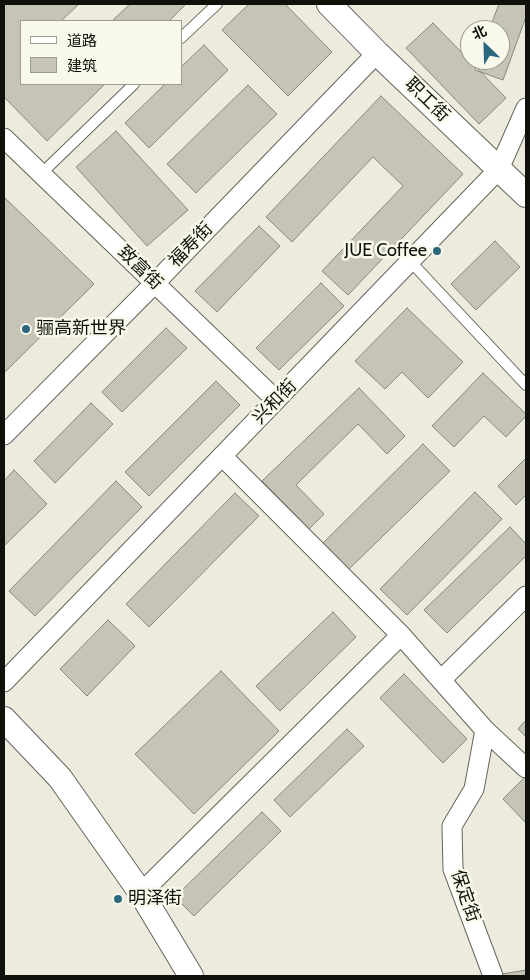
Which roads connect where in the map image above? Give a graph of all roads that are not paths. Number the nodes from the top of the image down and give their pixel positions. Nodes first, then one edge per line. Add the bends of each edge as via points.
1 (217, 4) edge
2 (329, 4) edge
3 (182, 37) edge
4 (377, 53) junction
5 (133, 85) edge
6 (526, 108) edge
7 (4, 138) edge
8 (499, 169) junction
9 (42, 173) junction
10 (526, 196) edge
11 (410, 261) junction
12 (155, 283) junction
13 (526, 385) edge
14 (276, 400) junction
15 (4, 435) edge
16 (222, 456) junction
17 (526, 596) edge
18 (402, 635) junction
19 (441, 680) junction
20 (4, 682) edge
21 (4, 719) edge
22 (485, 730) junction
23 (526, 768) edge
24 (141, 893) junction
25 (191, 976) edge
26 (493, 976) edge

1 - 3 lane
2 - 4 street, 职工街
4 - 8 street, 职工街
4 - 12 street, 福寿街
5 - 9 lane
6 - 8 street, 兴和街
7 - 9 street, 致富街
8 - 10 street, 职工街
8 - 11 street, 兴和街
9 - 12 street, 致富街
11 - 13 lane
11 - 14 street, 兴和街
12 - 14 street, 致富街
12 - 15 street, 福寿街
14 - 16 street, 兴和街
16 - 18 street
16 - 20 street, 兴和街
17 - 19 street
18 - 19 street
18 - 24 street
19 - 22 street
21 - 24 street via 60,778
22 - 23 street
22 - 26 street, 保定街 via 474,789 452,826 453,860
24 - 25 street

